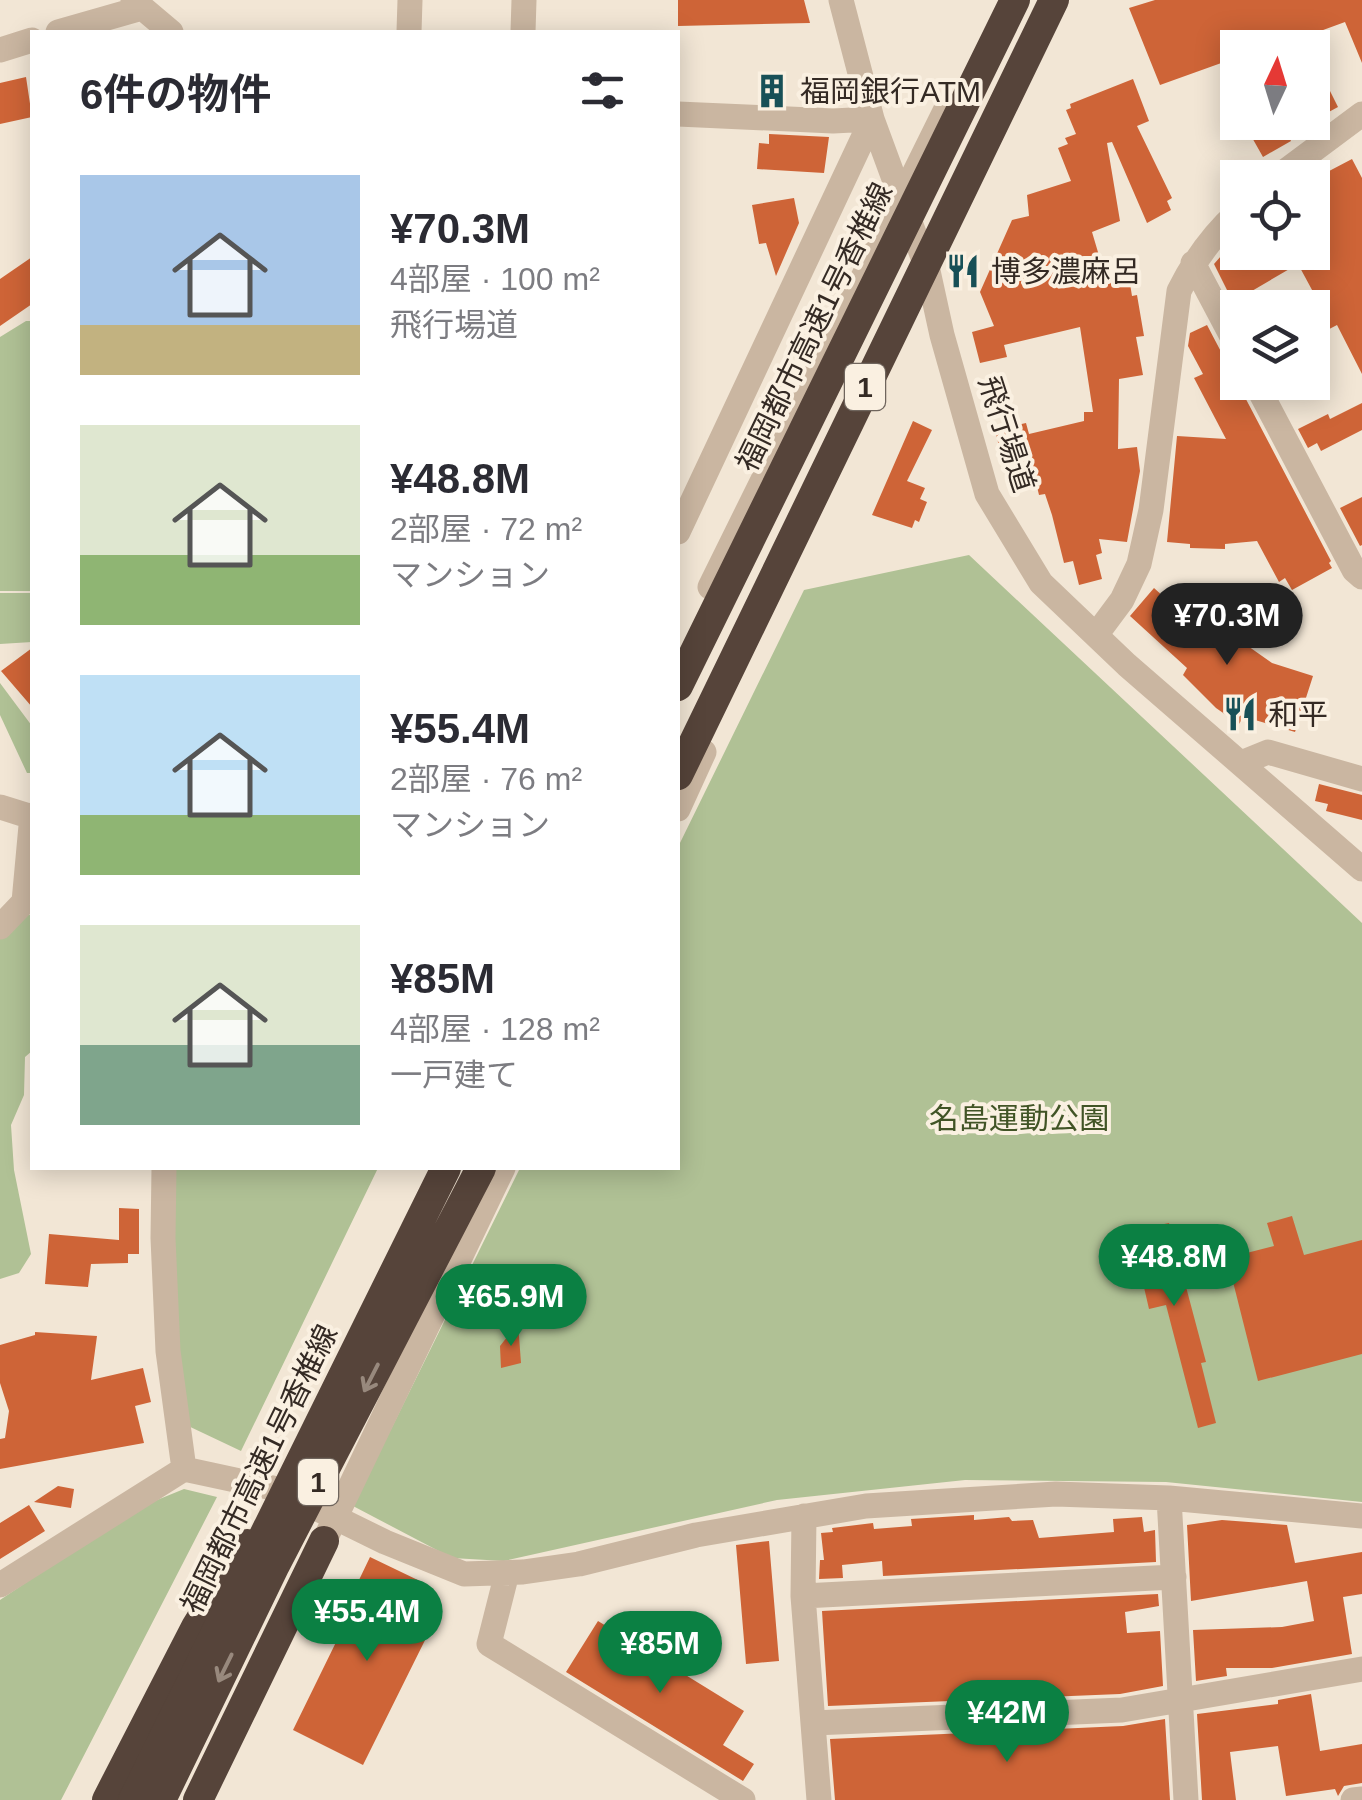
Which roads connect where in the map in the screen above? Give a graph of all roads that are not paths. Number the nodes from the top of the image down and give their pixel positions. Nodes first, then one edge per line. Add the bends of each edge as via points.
1 (410, 0) edge
2 (524, 0) edge
3 (841, 0) edge
4 (1003, 0) edge
5 (1014, 0) edge
6 (1053, 0) edge
7 (137, 4) edge
8 (64, 30) edge
9 (169, 30) edge
10 (409, 30) edge
11 (524, 30) edge
12 (30, 41) edge
13 (0, 50) edge
14 (680, 114) edge
15 (872, 119) junction
16 (1360, 121) edge
17 (1303, 160) edge
18 (900, 196) junction
19 (1220, 227) edge
20 (1193, 264) junction
21 (928, 271) junction
22 (1220, 314) edge
23 (1265, 400) edge
24 (681, 519) edge
25 (1362, 577) edge
26 (1096, 635) junction
27 (680, 650) edge
28 (680, 682) edge
29 (1240, 764) junction
30 (680, 772) edge
31 (1362, 779) edge
32 (680, 806) edge
33 (0, 807) edge
34 (30, 815) edge
35 (30, 859) edge
36 (1362, 870) edge
37 (28, 902) edge
38 (0, 926) edge
39 (164, 1170) edge
40 (442, 1170) edge
41 (442, 1170) edge
42 (480, 1170) edge
43 (502, 1170) edge
44 (184, 1468) junction
45 (277, 1489) junction
46 (1170, 1498) junction
47 (804, 1516) junction
48 (1362, 1516) edge
49 (330, 1529) junction
50 (248, 1542) junction
51 (507, 1572) junction
52 (1174, 1577) junction
53 (0, 1585) edge
54 (803, 1596) junction
55 (1362, 1669) edge
56 (1181, 1700) junction
57 (812, 1722) junction
58 (1362, 1798) edge
59 (107, 1800) edge
60 (135, 1800) edge
61 (160, 1800) edge
62 (181, 1800) edge
63 (198, 1800) edge
64 (743, 1800) edge
65 (819, 1800) edge
66 (1186, 1800) edge
67 (1353, 1800) edge

1 - 10 street
2 - 11 street
3 - 15 street, 飛行場道
4 - 18 street
5 - 28 highway, 福岡都市高速1号香椎線 / 1, bridge
6 - 21 street via 1035,57
6 - 30 highway, 1, bridge
7 - 8 street
7 - 9 street
12 - 13 street
14 - 15 street
15 - 18 street, 飛行場道
15 - 24 street
16 - 17 street
18 - 21 street, 飛行場道
18 - 27 street
19 - 20 street
20 - 22 street
20 - 26 street via 1179,291 1139,564
21 - 26 street, 飛行場道 via 987,494 1040,583
21 - 32 street
23 - 25 street
26 - 29 street, 飛行場道
29 - 31 street via 1268,752
29 - 36 street, 飛行場道
33 - 34 street
35 - 37 street
37 - 38 street
39 - 44 street via 168,1352
40 - 45 street
41 - 60 highway, 福岡都市高速1号香椎線 / 1, bridge
42 -> 61 highway, 福岡都市高速1号香椎線 / 1, bridge
43 - 49 street
44 - 45 street
44 - 53 street
45 - 49 street
45 - 50 street
46 - 47 street via 1056,1494
46 - 48 street
46 - 52 street
47 - 51 street via 579,1564
47 - 54 street
49 - 51 street via 464,1574
49 - 62 street
49 - 63 highway
50 - 59 highway
50 - 60 street
51 - 64 street via 489,1644
52 - 54 street
52 - 56 street
54 - 57 street
55 - 56 street
56 - 57 street via 1122,1710
56 - 66 street
57 - 65 street
58 - 67 street

